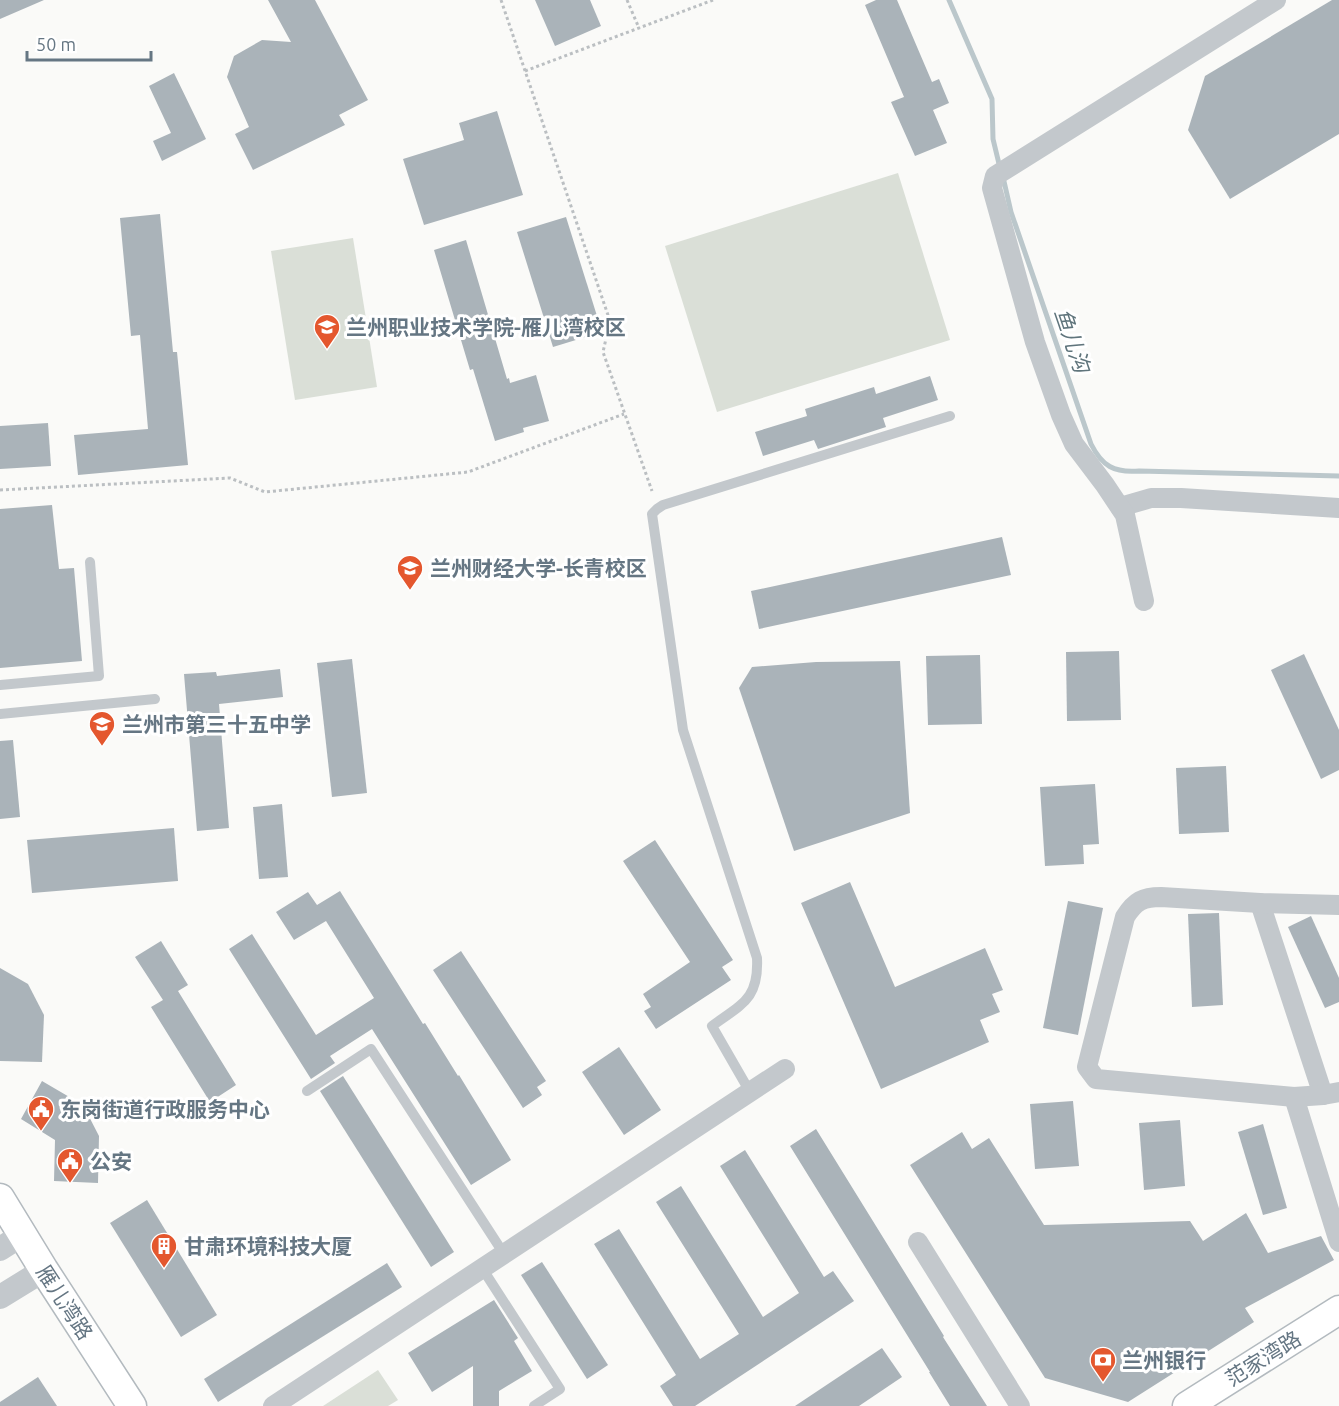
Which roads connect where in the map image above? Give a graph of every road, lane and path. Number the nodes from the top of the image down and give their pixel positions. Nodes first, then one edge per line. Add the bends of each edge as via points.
1 (501, 0) edge
2 (627, 0) edge
3 (713, 0) edge
4 (1276, 0) edge
5 (639, 28) junction
6 (525, 71) junction
7 (624, 414) junction
8 (951, 416) dead end
9 (0, 490) edge
10 (652, 491) dead end
11 (1120, 507) junction
12 (1339, 508) edge
13 (90, 561) dead end
14 (1144, 601) dead end
15 (0, 685) edge
16 (154, 699) dead end
17 (0, 714) edge
18 (1260, 903) junction
19 (1339, 905) edge
20 (785, 1069) dead end
21 (308, 1091) dead end
22 (750, 1092) junction
23 (1331, 1094) edge
24 (1294, 1097) junction
25 (0, 1198) edge
26 (11, 1242) edge
27 (918, 1242) dead end
28 (1339, 1242) edge
29 (504, 1254) junction
30 (482, 1268) junction
31 (44, 1270) junction
32 (0, 1297) edge
33 (1339, 1310) edge
34 (132, 1406) edge
35 (273, 1406) edge
36 (534, 1406) edge
37 (1020, 1406) edge
38 (1187, 1406) edge

1 - 6 path
2 - 5 path
3 - 5 path
4 - 11 street via 995,176 995,199 1035,342 1061,415 1074,444
5 - 6 path
6 - 7 path via 610,321 603,352
7 - 9 path via 468,472 265,492 230,478
7 - 10 path
8 - 22 lane via 663,505 652,514 683,730 757,958 758,973 747,1001 712,1026
11 - 12 street via 1151,498 1181,498
11 - 14 street
13 - 15 lane via 99,676
16 - 17 lane
18 - 19 street
18 - 23 street
18 - 24 street via 1150,897 1131,907 1125,917 1087,1067 1096,1079
20 - 22 street
21 - 29 lane via 371,1049
22 - 29 street
23 - 24 street
24 - 28 street
25 - 26 main road, 雁儿湾路
26 - 31 main road, 雁儿湾路
27 - 37 street
29 - 30 street
30 - 35 street
30 - 36 lane via 560,1389
31 - 32 street
31 - 34 main road, 雁儿湾路
33 - 38 main road, 范家湾路

